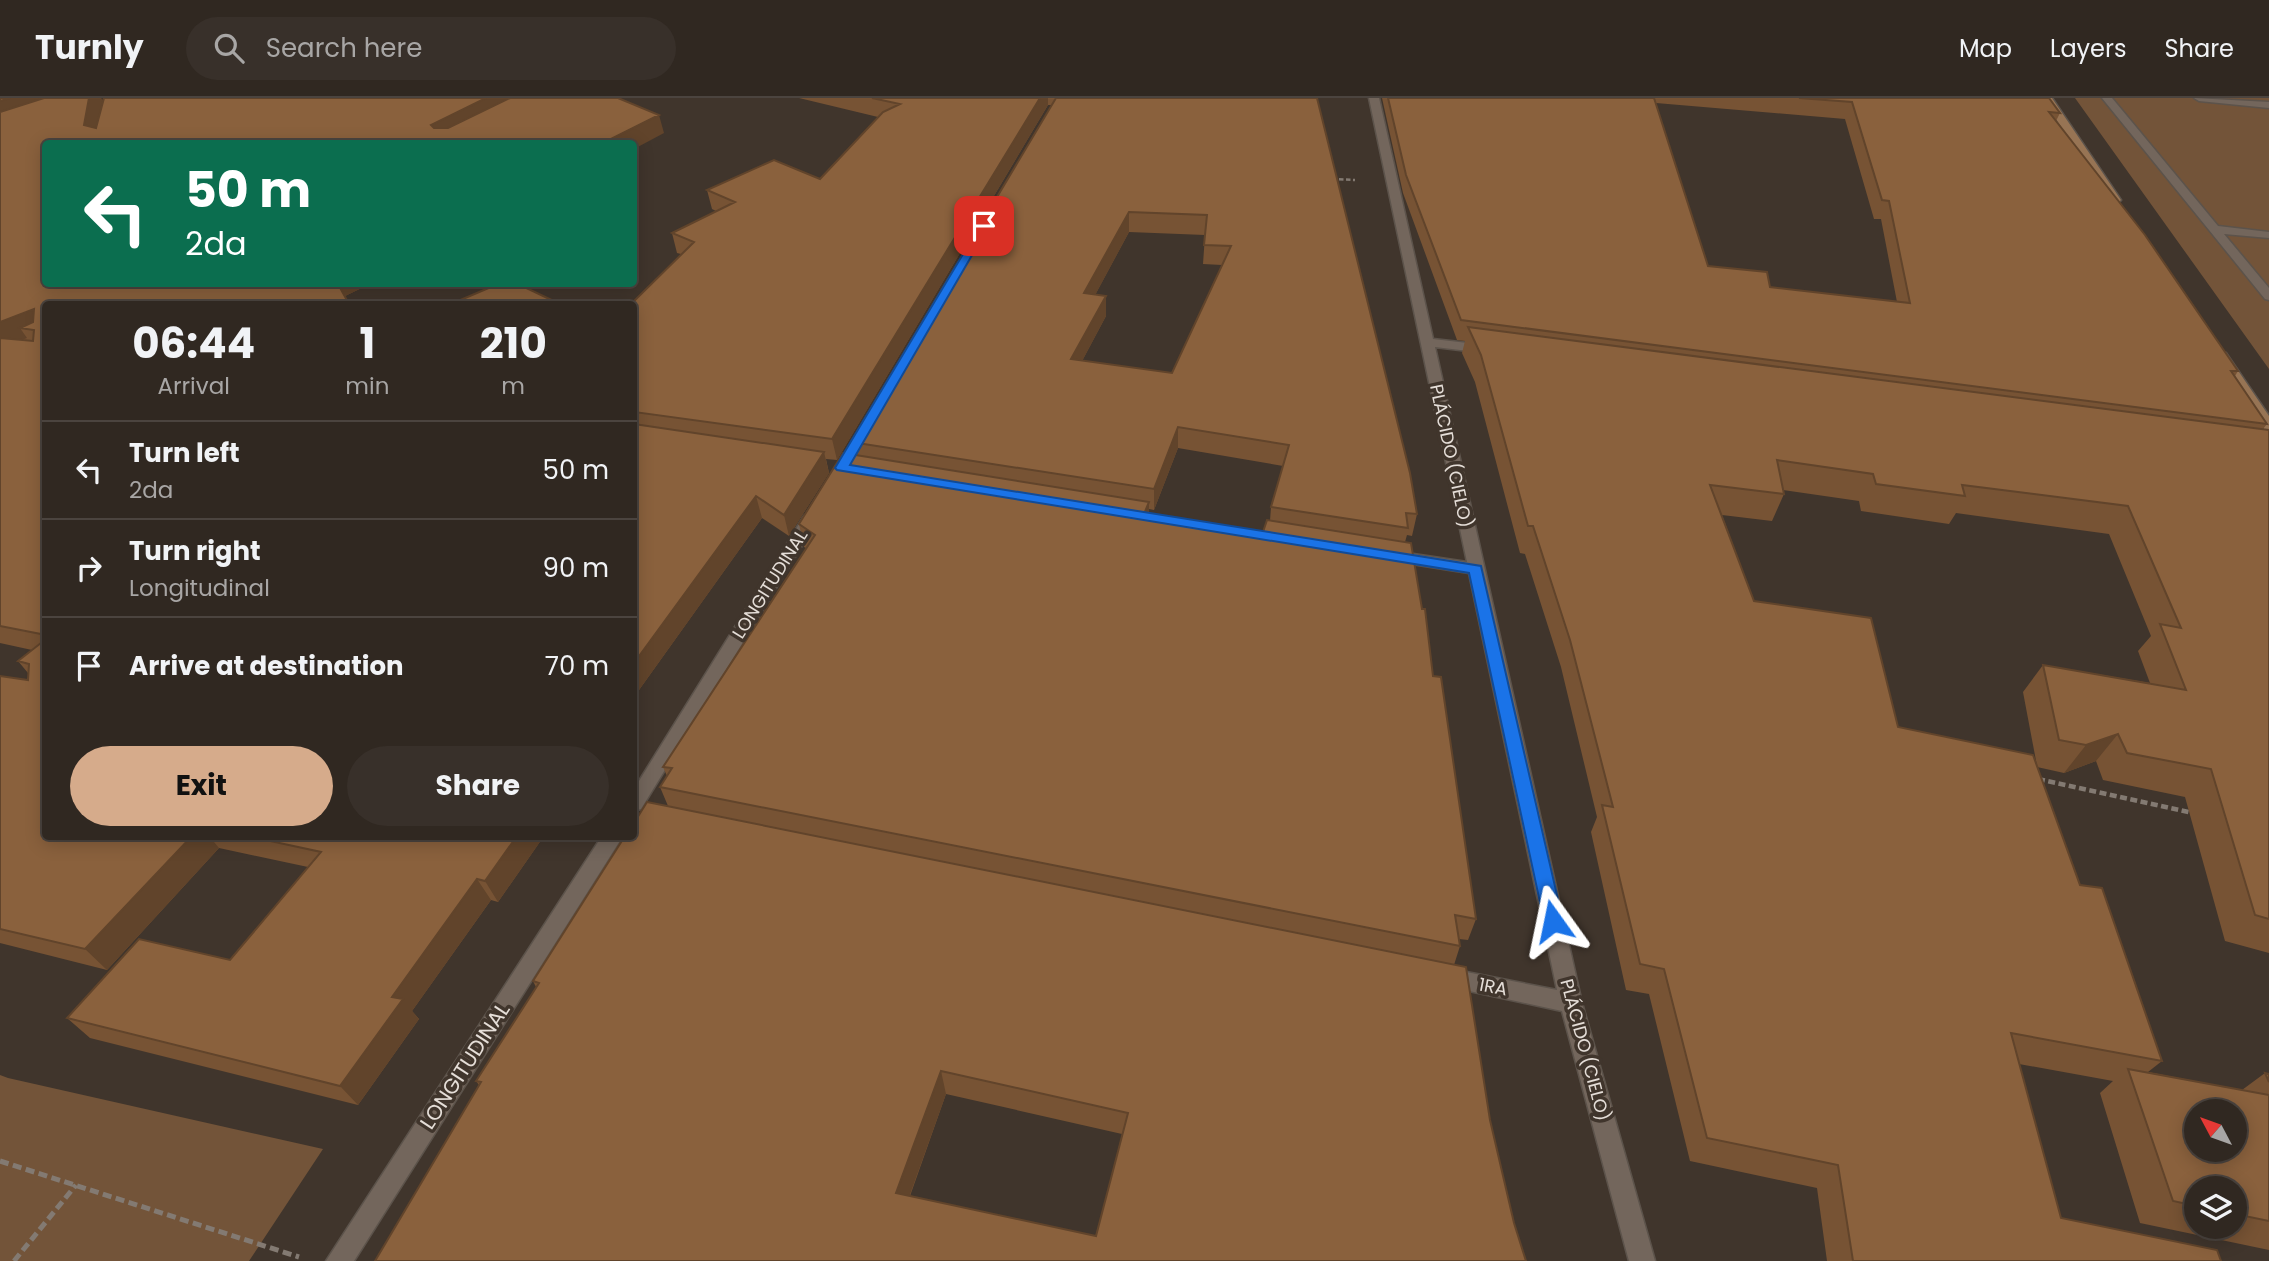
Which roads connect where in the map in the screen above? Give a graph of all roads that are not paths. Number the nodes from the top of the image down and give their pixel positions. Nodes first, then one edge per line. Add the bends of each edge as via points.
1 (1374, 98) edge
2 (2047, 98) edge
3 (2107, 98) edge
4 (2199, 98) edge
5 (2269, 105) edge
6 (2123, 211) edge
7 (2214, 229) junction
8 (2269, 235) edge
9 (2269, 296) edge
10 (1426, 342) junction
11 (2215, 346) edge
12 (1496, 351) edge
13 (2269, 426) edge
14 (821, 502) edge
15 (1379, 554) edge
16 (1476, 569) junction
17 (638, 811) edge
18 (610, 840) edge
19 (1422, 972) edge
20 (1571, 1003) junction
21 (339, 1261) edge
22 (1642, 1261) edge

1 - 10 street, PLÁCIDO (CIELO)
2 - 6 street
3 - 7 street
4 - 5 street
7 - 8 street
7 - 9 street
10 - 12 street
10 - 16 street, PLÁCIDO (CIELO)
11 - 13 street
14 - 17 street, LONGITUDINAL
15 - 16 street
16 - 20 street, PLÁCIDO (CIELO)
18 - 21 street, LONGITUDINAL
19 - 20 street, 1RA
20 - 22 street, PLÁCIDO (CIELO)

